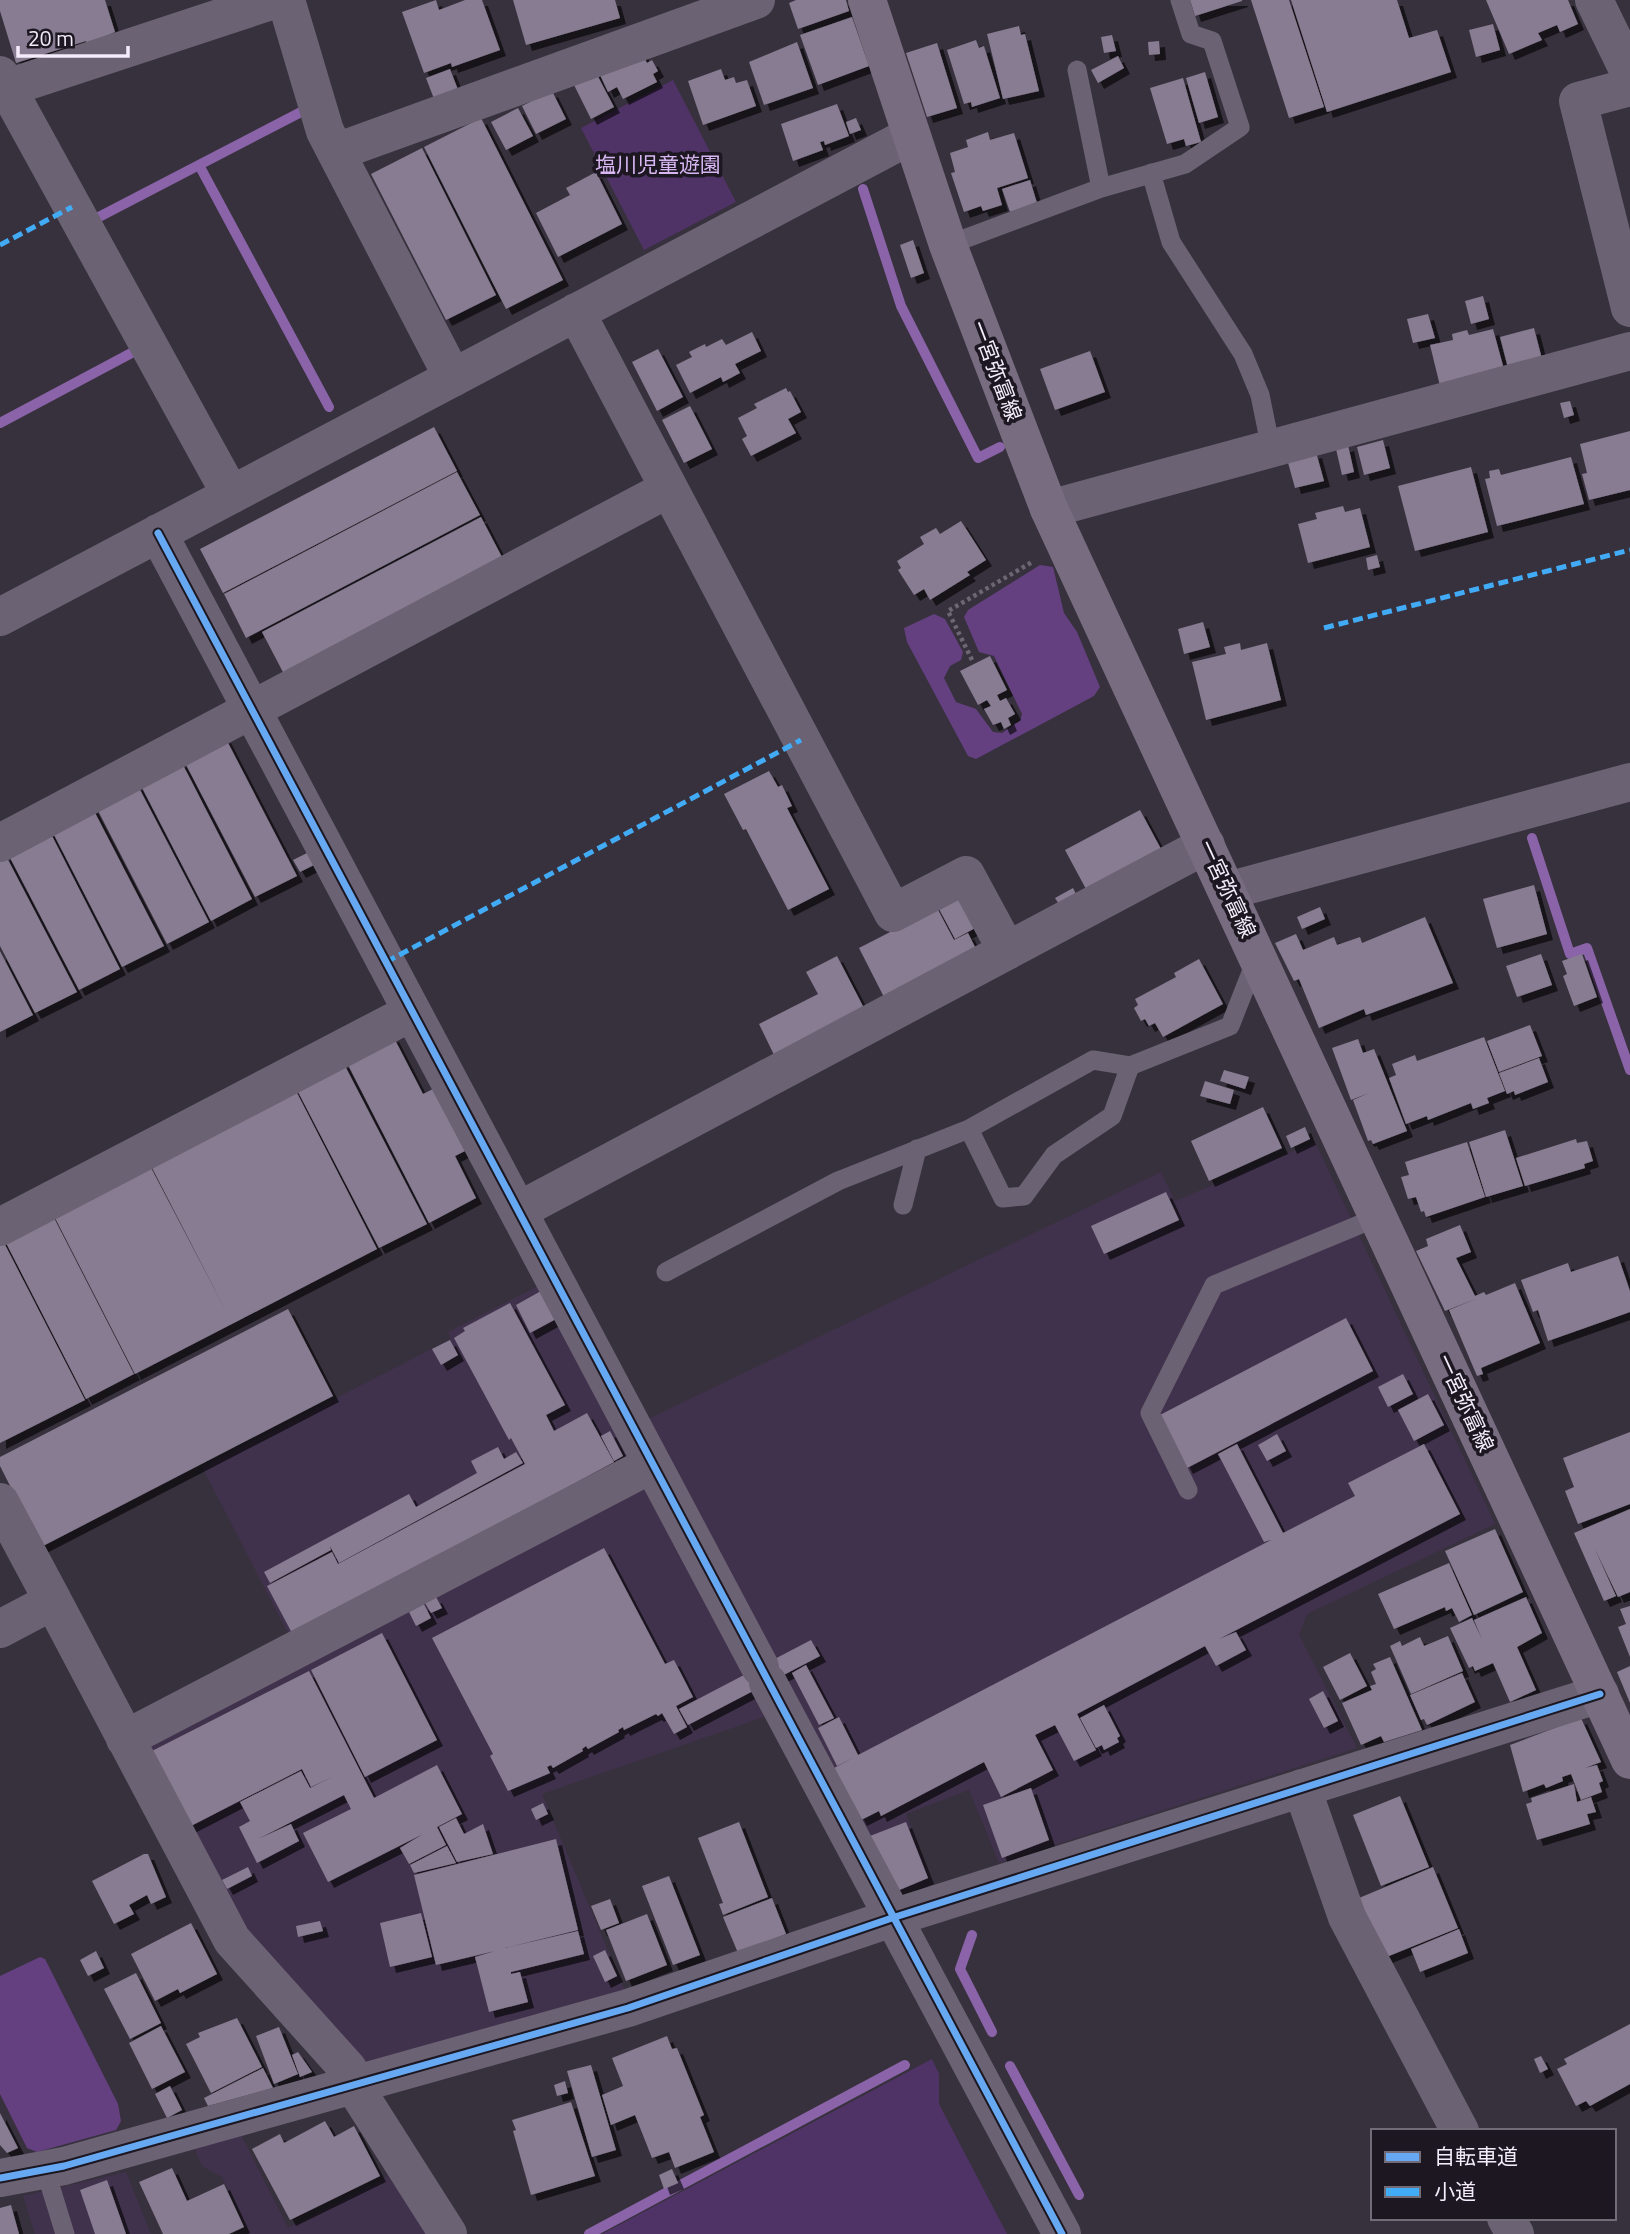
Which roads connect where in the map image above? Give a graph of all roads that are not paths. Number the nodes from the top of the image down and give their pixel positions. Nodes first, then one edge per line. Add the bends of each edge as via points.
1 (274, 0) edge
2 (286, 0) edge
3 (756, 0) edge
4 (867, 0) edge
5 (1180, 0) edge
6 (1594, 0) edge
7 (1077, 70) dead end
8 (1630, 74) edge
9 (3, 82) edge
10 (1630, 87) edge
11 (910, 136) junction
12 (336, 152) junction
13 (1151, 173) junction
14 (1101, 188) junction
15 (948, 245) junction
16 (1630, 308) edge
17 (576, 312) junction
18 (1630, 351) edge
19 (453, 378) junction
20 (1271, 449) junction
21 (668, 489) junction
22 (231, 495) junction
23 (1057, 526) junction
24 (158, 533) junction
25 (0, 617) edge
26 (252, 710) junction
27 (1630, 782) edge
28 (0, 843) edge
29 (1206, 845) junction
30 (1227, 891) junction
31 (1007, 951) junction
32 (1258, 956) junction
33 (412, 1012) junction
34 (1130, 1066) junction
35 (969, 1129) junction
36 (917, 1149) junction
37 (903, 1205) dead end
38 (518, 1211) junction
39 (1378, 1217) junction
40 (0, 1227) edge
41 (666, 1272) dead end
42 (652, 1464) junction
43 (1188, 1490) dead end
44 (0, 1502) edge
45 (52, 1601) junction
46 (0, 1629) edge
47 (1600, 1694) junction
48 (125, 1739) junction
49 (1630, 1760) edge
50 (1301, 1788) junction
51 (892, 1918) junction
52 (352, 2083) junction
53 (1459, 2129) edge
54 (46, 2169) junction
55 (0, 2178) edge
56 (65, 2234) edge
57 (448, 2234) edge
58 (1062, 2234) edge

1 - 9 street
2 - 12 street via 325,131
3 - 12 street
4 - 11 main road, 一宮弥富線
5 - 13 lane via 1191,33 1212,41 1240,127 1185,164
6 - 8 street
7 - 14 lane
9 - 22 street
10 - 16 street via 1578,101
11 - 15 main road, 一宮弥富線
11 - 17 street
12 - 19 street
13 - 14 lane
13 - 20 lane via 1171,242 1243,354 1260,395
14 - 15 lane
15 - 23 main road, 一宮弥富線
17 - 19 street
17 - 21 street
18 - 20 street
19 - 22 street
20 - 23 street
21 - 26 street
21 - 31 street via 893,913 966,875
22 - 24 street
23 - 29 main road, 一宮弥富線
24 - 25 street
24 - 26 street
26 - 28 street
26 - 33 street
27 - 30 street
29 - 30 main road, 一宮弥富線
29 - 31 street
30 - 32 main road, 一宮弥富線
31 - 38 street
32 - 34 lane via 1230,1026
32 - 39 main road, 一宮弥富線
33 - 38 street
33 - 40 street
34 - 35 lane via 1093,1060
34 - 35 lane via 1112,1116 1054,1155 1024,1196 1003,1198
35 - 36 lane
36 - 37 lane
36 - 41 lane via 838,1181
38 - 42 street
39 - 43 lane via 1214,1286 1150,1413
39 - 47 main road, 一宮弥富線
42 - 48 street
42 - 51 street
44 - 45 street
45 - 46 street
45 - 48 street
47 - 49 main road, 一宮弥富線
47 - 50 street
48 - 52 street via 232,1940 348,2068
50 - 51 street
50 - 53 street via 1347,1917
51 - 52 street via 628,2008
51 - 58 street
52 - 54 street
52 - 57 street
54 - 55 street
54 - 56 lane

